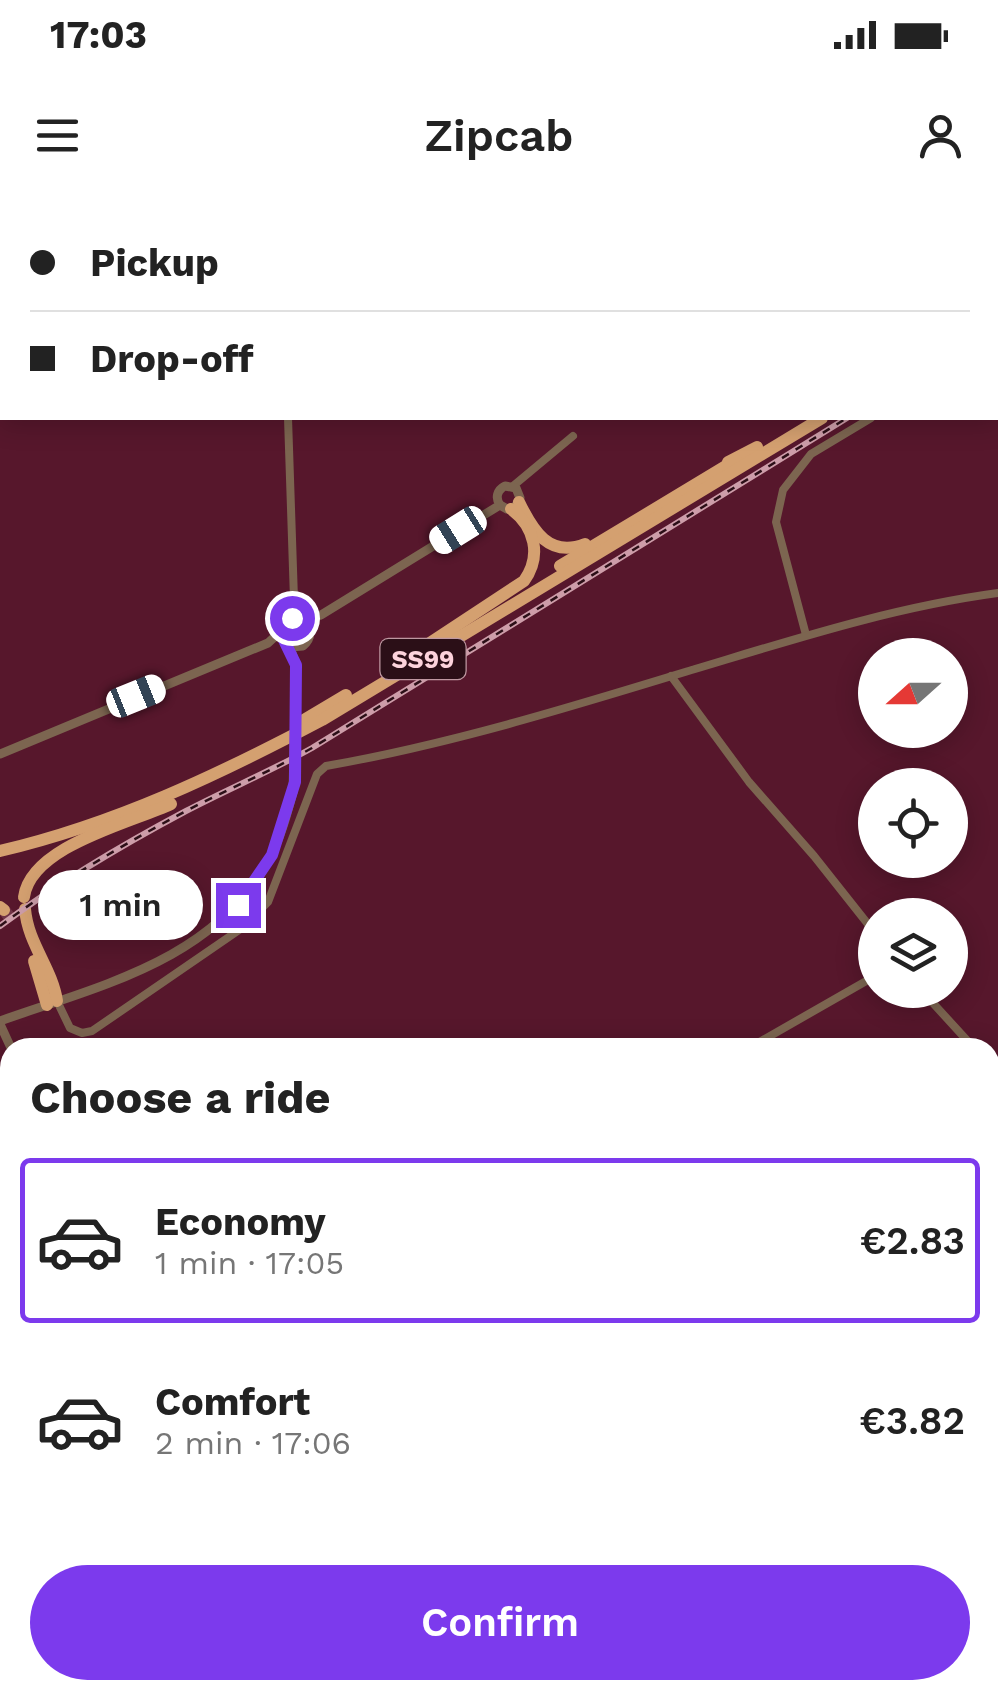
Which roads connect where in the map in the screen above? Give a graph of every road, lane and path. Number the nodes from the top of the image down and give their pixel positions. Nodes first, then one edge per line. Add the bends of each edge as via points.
1 (288, 420) edge
2 (803, 420) edge
3 (819, 420) edge
4 (868, 420) edge
5 (573, 436) dead end
6 (757, 447) junction
7 (513, 486) junction
8 (510, 505) junction
9 (998, 594) edge
10 (300, 622) junction
11 (280, 632) junction
12 (806, 635) junction
13 (268, 643) junction
14 (287, 646) junction
15 (303, 646) junction
16 (402, 662) junction
17 (296, 665) junction
18 (671, 676) junction
19 (322, 720) junction
20 (0, 754) edge
21 (0, 843) edge
22 (0, 851) edge
23 (858, 912) edge
24 (14, 923) tunnel mouth
25 (858, 986) edge
26 (52, 1003) junction
27 (937, 1008) edge
28 (0, 1023) edge
29 (767, 1038) edge
30 (965, 1038) edge

1 - 10 street
2 - 6 highway, SS99
3 - 19 highway, SS99
4 - 12 street via 811,454 783,490 776,522
5 - 7 street
6 - 8 highway via 572,548 542,540
6 - 16 highway, SS99
7 - 8 street via 518,491
7 - 8 street via 499,490 497,498
8 - 10 street
8 - 16 highway via 535,548 524,581
9 - 12 street
10 - 11 street
10 - 15 street via 309,639
11 - 13 street
11 - 14 street
12 - 18 street
13 - 14 street
13 - 20 street
14 - 15 street
14 - 17 street
15 - 17 street
16 - 21 highway, SS99 via 184,781
17 - 26 street, bridge via 294,792 260,875 211,931 158,964
18 - 23 street
18 - 26 street via 405,752 326,766 316,774 268,902 242,928 92,1030 70,1028
19 - 22 highway, SS99 via 140,808
19 - 26 highway via 214,783 54,855 33,874 25,903 29,934 52,981
24 - 26 highway
25 - 29 street
26 - 28 street
27 - 30 street

